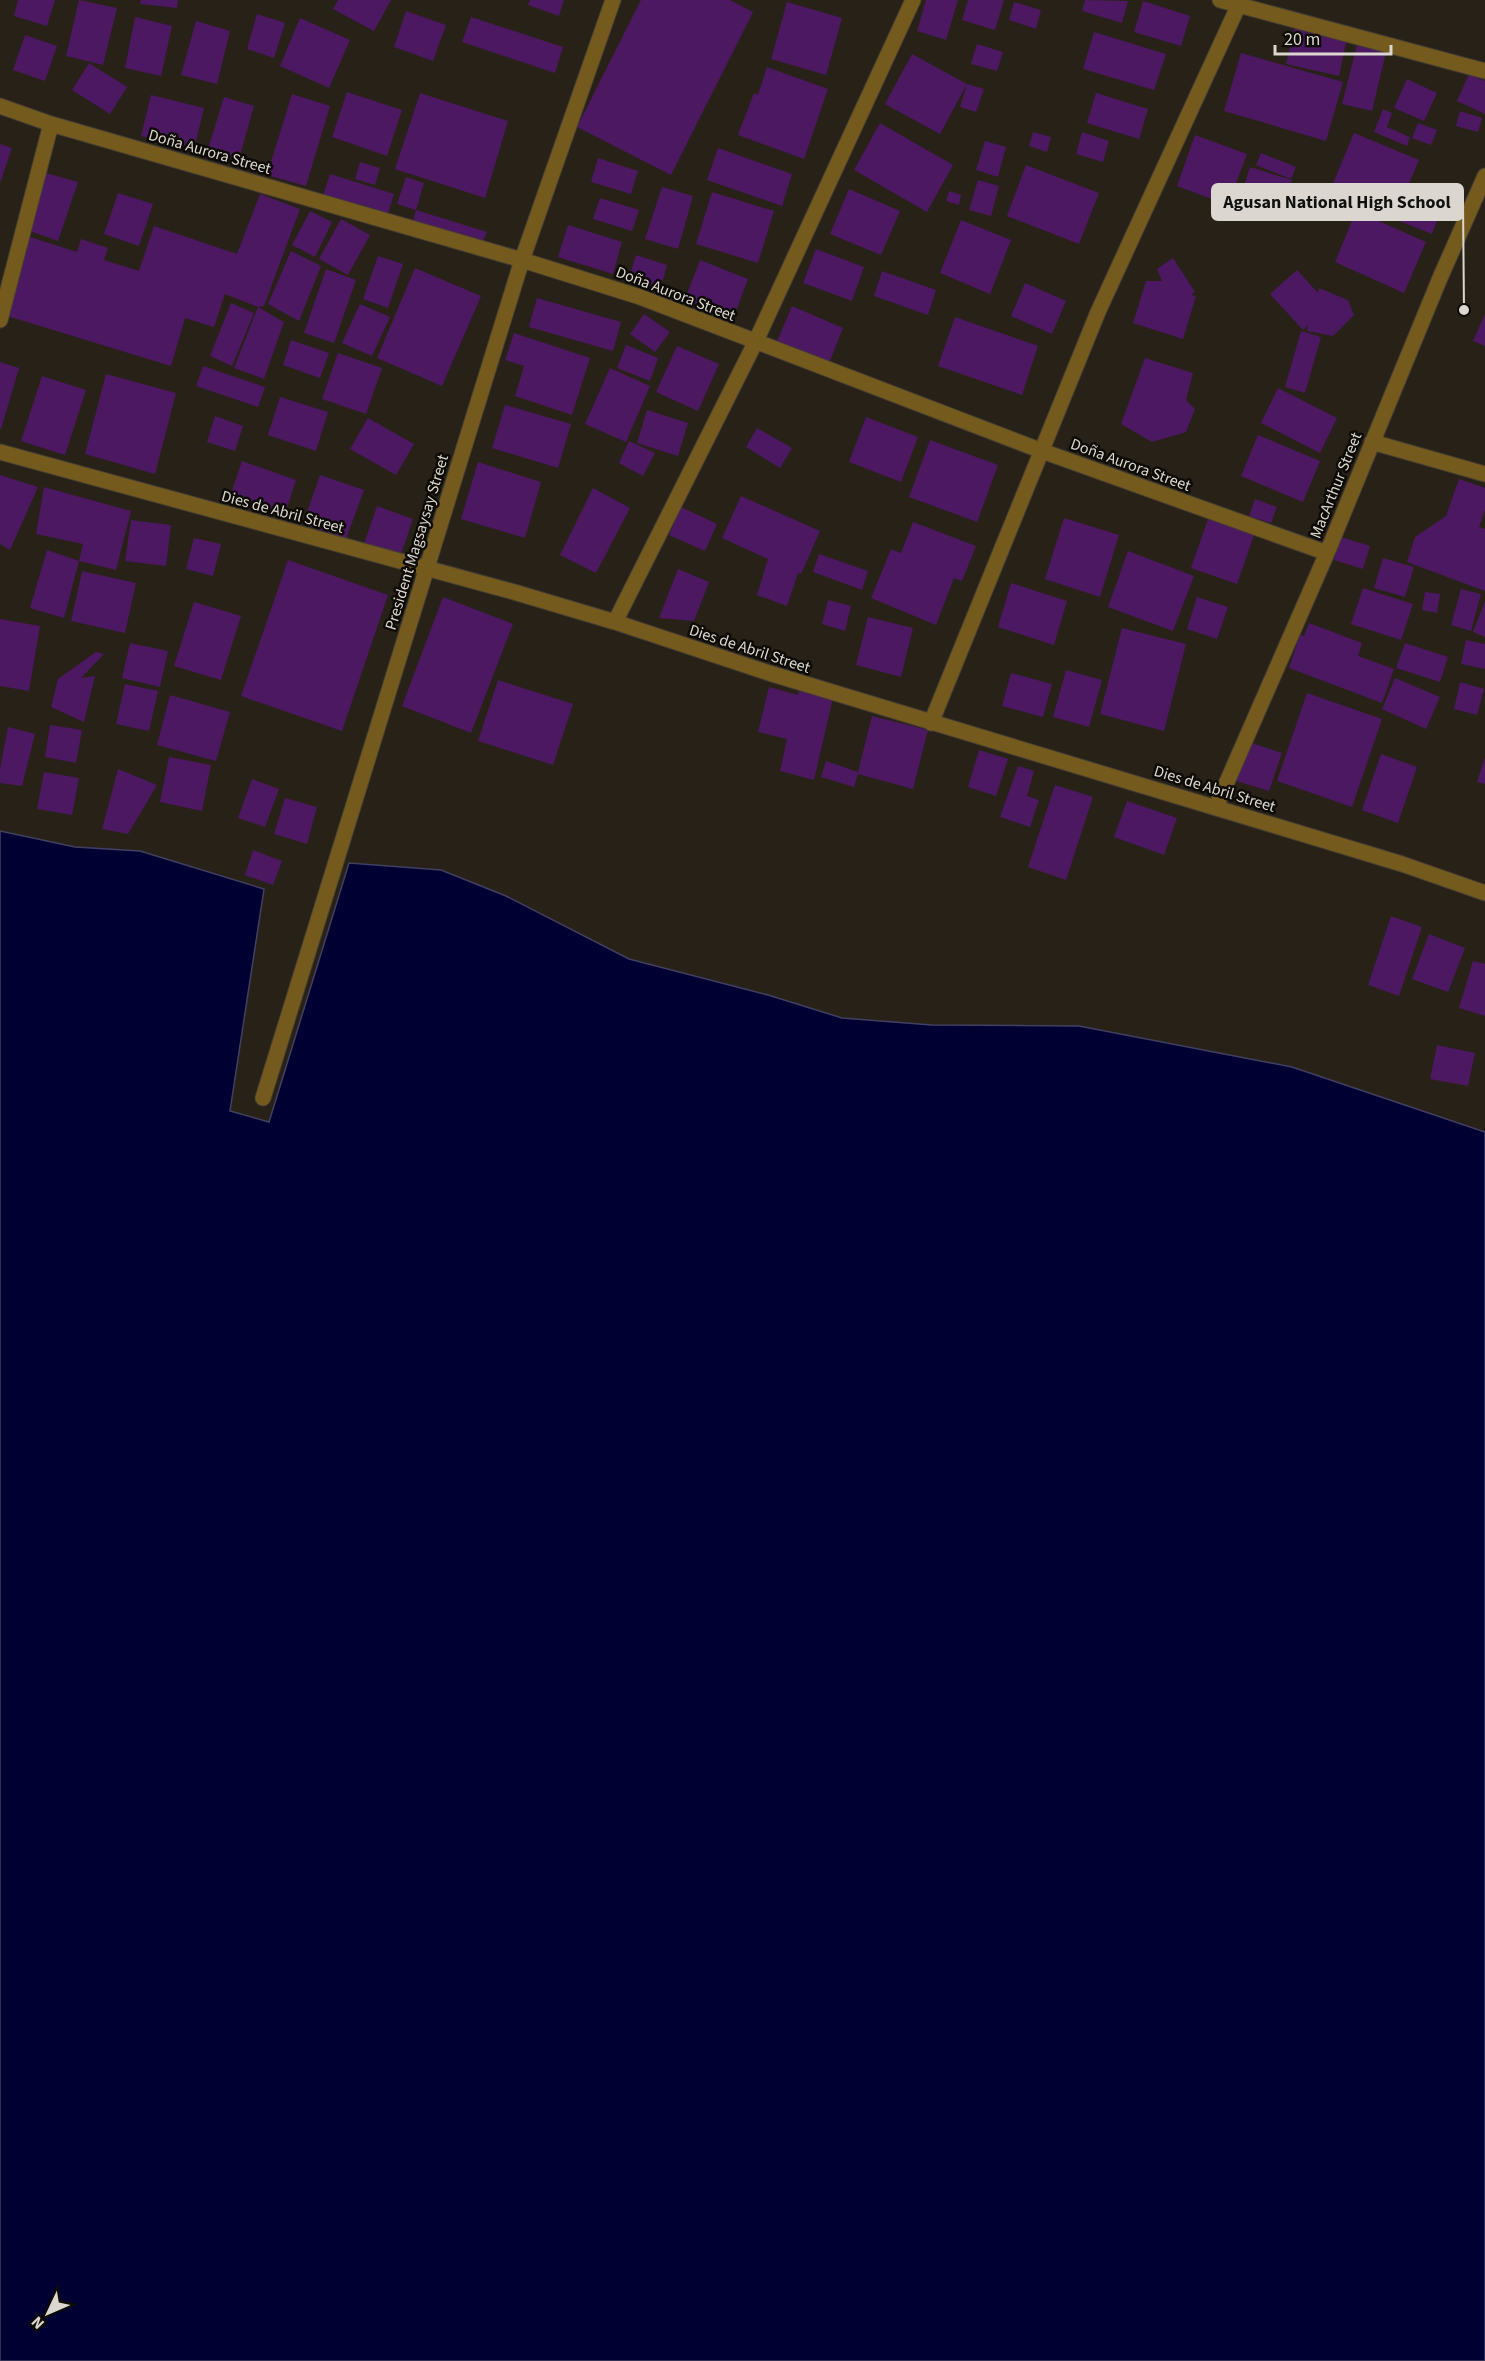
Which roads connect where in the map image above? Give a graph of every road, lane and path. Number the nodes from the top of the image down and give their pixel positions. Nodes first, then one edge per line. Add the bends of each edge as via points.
1 (613, 0) edge
2 (913, 0) edge
3 (1220, 0) edge
4 (1240, 2) edge
5 (1485, 71) edge
6 (0, 106) edge
7 (51, 123) junction
8 (1485, 176) edge
9 (522, 260) junction
10 (0, 320) edge
11 (755, 343) junction
12 (1372, 442) junction
13 (1042, 451) junction
14 (0, 452) edge
15 (1485, 474) edge
16 (1327, 553) junction
17 (426, 569) junction
18 (615, 622) junction
19 (931, 723) junction
20 (1216, 807) junction
21 (1485, 892) edge
22 (263, 1098) dead end

1 - 9 street, President Magsaysay Street
2 - 11 street
3 - 4 street
4 - 5 street
4 - 13 street via 1098,312
6 - 7 street, Doña Aurora Street
7 - 9 street, Doña Aurora Street
7 - 10 street
8 - 12 street, MacArthur Street
9 - 11 street, Doña Aurora Street via 640,297
9 - 17 street, President Magsaysay Street
11 - 13 street, Doña Aurora Street
11 - 18 street
12 - 15 street
12 - 16 street, MacArthur Street
13 - 16 street, Doña Aurora Street
13 - 19 street
14 - 17 street, Dies de Abril Street
16 - 20 street, MacArthur Street
17 - 18 street, Dies de Abril Street
17 - 22 street, President Magsaysay Street
18 - 19 street, Dies de Abril Street
19 - 20 street, Dies de Abril Street
20 - 21 street, Dies de Abril Street

